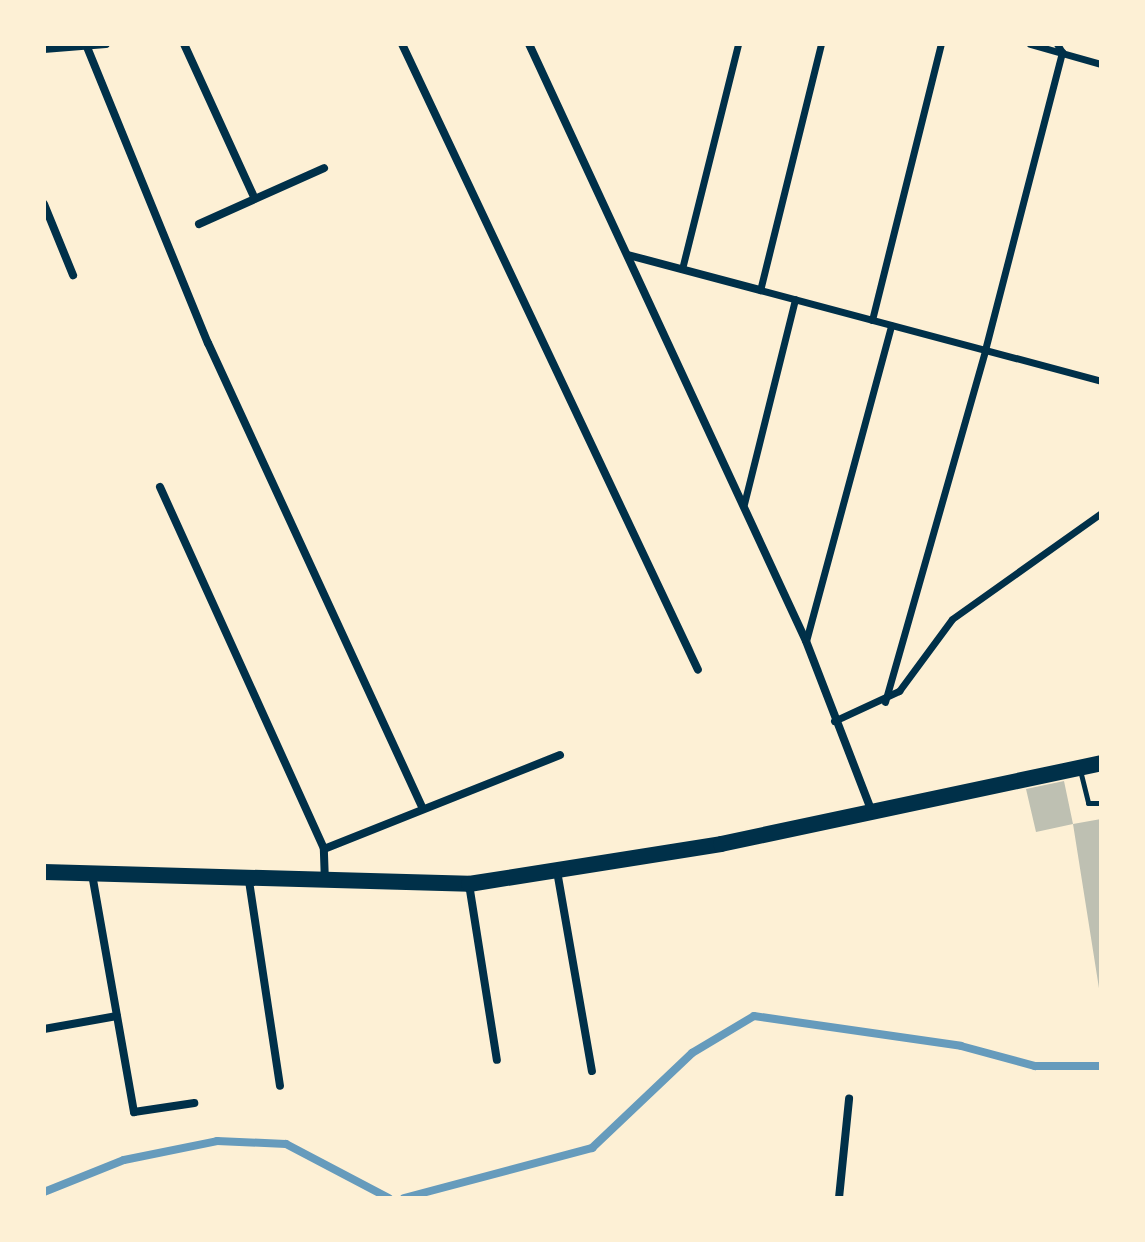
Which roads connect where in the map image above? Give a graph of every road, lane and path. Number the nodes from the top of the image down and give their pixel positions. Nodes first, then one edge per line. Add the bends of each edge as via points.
1 (106, 44) edge
2 (184, 44) edge
3 (402, 44) edge
4 (529, 44) edge
5 (738, 44) edge
6 (821, 44) edge
7 (941, 44) edge
8 (1030, 44) edge
9 (1057, 44) edge
10 (87, 47) junction
11 (44, 49) edge
12 (1062, 52) junction
13 (1101, 64) edge
14 (324, 168) dead end
15 (255, 199) junction
16 (44, 204) edge
17 (199, 224) dead end
18 (628, 255) junction
19 (682, 269) junction
20 (73, 275) dead end
21 (760, 290) junction
22 (795, 299) junction
23 (872, 320) junction
24 (891, 325) junction
25 (985, 350) junction
26 (1101, 381) edge
27 (160, 487) dead end
28 (744, 504) junction
29 (1101, 513) edge
30 (806, 641) junction
31 (698, 670) dead end
32 (885, 702) junction
33 (834, 721) junction
34 (560, 755) dead end
35 (1101, 763) edge
36 (1080, 768) junction
37 (1101, 803) edge
38 (423, 809) junction
39 (872, 812) junction
40 (324, 849) junction
41 (557, 871) junction
42 (44, 872) edge
43 (92, 874) junction
44 (249, 881) junction
45 (469, 884) junction
46 (325, 885) junction
47 (117, 1016) junction
48 (44, 1029) edge
49 (497, 1060) dead end
50 (592, 1071) dead end
51 (280, 1086) dead end
52 (849, 1099) dead end
53 (194, 1103) dead end
54 (839, 1198) edge

1 - 10 street
2 - 15 street
3 - 31 street
4 - 18 street
5 - 19 street
6 - 21 street
7 - 23 street
8 - 12 street
9 - 12 street
10 - 11 street
10 - 38 street via 208,343
12 - 13 street
12 - 25 street
14 - 15 street
15 - 17 street
16 - 20 street
18 - 19 street
18 - 28 street
19 - 21 street
21 - 22 street
22 - 23 street
22 - 28 street
23 - 24 street
24 - 25 street
24 - 30 street
25 - 26 street
25 - 32 street
27 - 40 street
28 - 30 street
29 - 32 street via 952,619
30 - 33 street
32 - 33 street
33 - 39 street
34 - 38 street
35 - 36 main road
36 - 37 lane via 1088,803
36 - 39 main road
38 - 40 street
39 - 41 main road
40 - 46 street
41 - 45 main road
41 - 50 street
42 - 43 main road
43 - 44 main road
43 - 47 street
44 - 46 main road
44 - 51 street
45 - 46 main road
45 - 49 street
47 - 48 street
47 - 53 street via 134,1112
52 - 54 street

